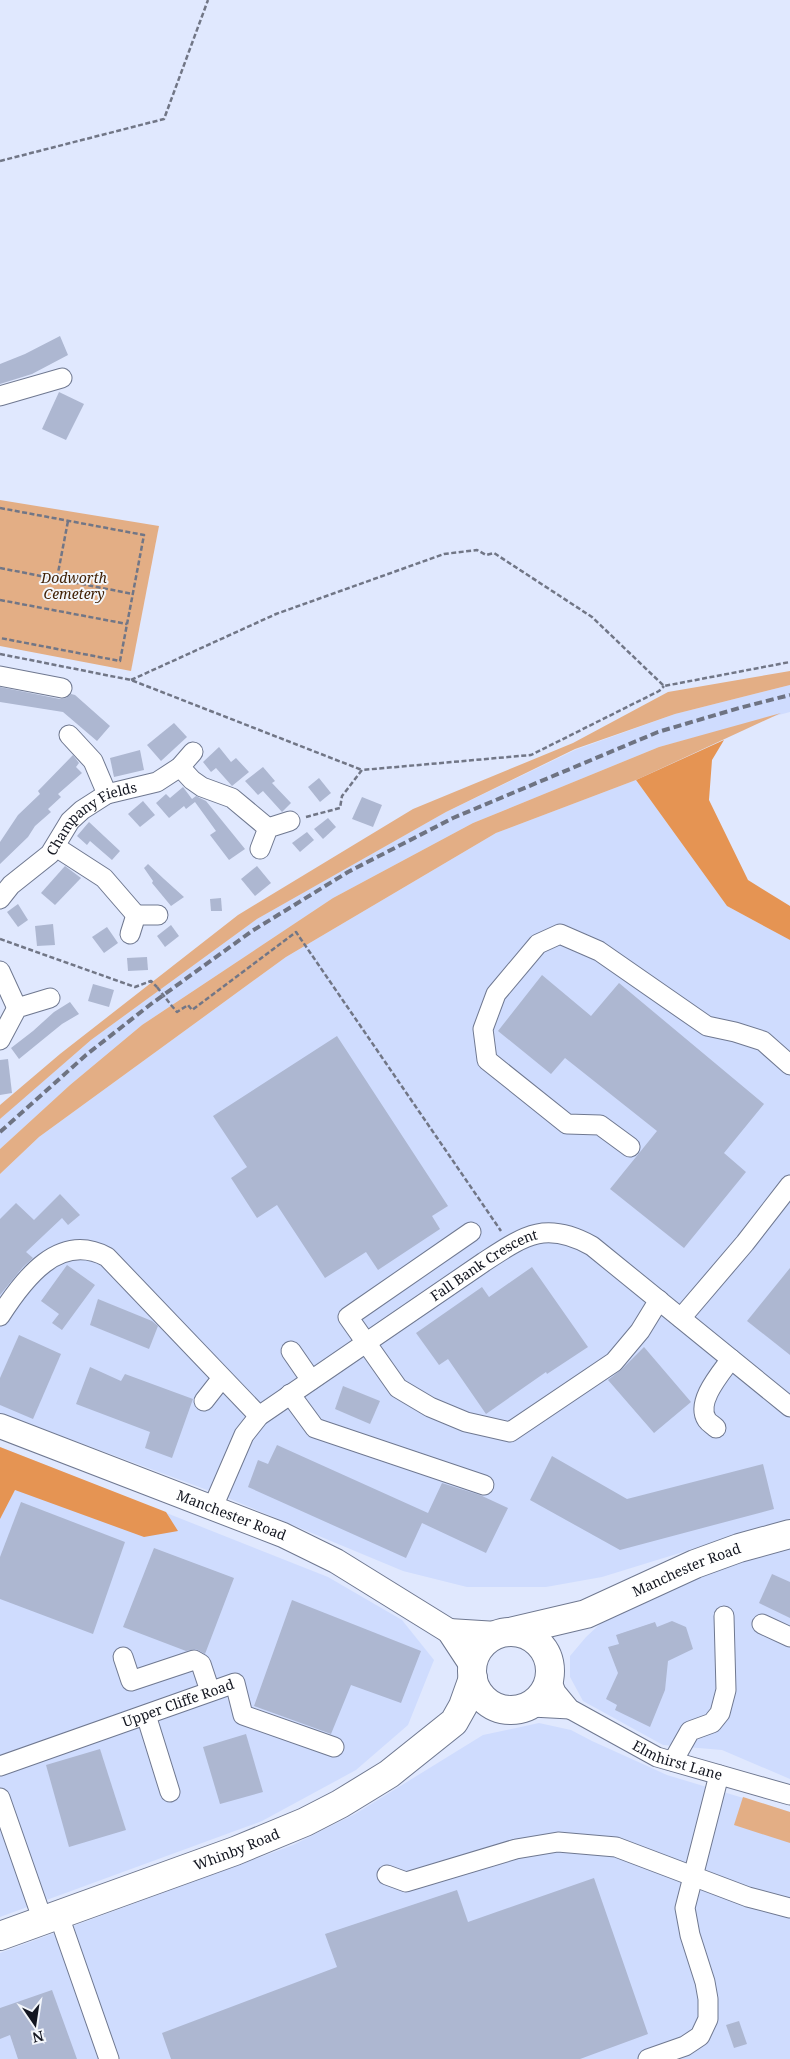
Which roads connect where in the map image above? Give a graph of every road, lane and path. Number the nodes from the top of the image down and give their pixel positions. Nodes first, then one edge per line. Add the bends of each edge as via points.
1 (208, 0) edge
2 (0, 161) edge
3 (62, 378) dead end
4 (0, 396) edge
5 (0, 508) edge
6 (68, 521) junction
7 (0, 568) edge
8 (57, 579) junction
9 (133, 594) junction
10 (0, 600) edge
11 (127, 624) junction
12 (0, 638) edge
13 (0, 654) edge
14 (790, 662) edge
15 (0, 676) edge
16 (131, 680) junction
17 (664, 686) junction
18 (62, 688) dead end
19 (69, 735) dead end
20 (193, 752) dead end
21 (180, 767) junction
22 (362, 770) junction
23 (106, 794) junction
24 (290, 821) joint
25 (268, 828) junction
26 (56, 847) junction
27 (260, 849) dead end
28 (0, 899) edge
29 (136, 915) junction
30 (158, 915) dead end
31 (130, 934) dead end
32 (0, 939) edge
33 (0, 971) edge
34 (50, 998) dead end
35 (17, 1008) junction
36 (0, 1040) edge
37 (790, 1065) edge
38 (630, 1147) dead end
39 (790, 1185) edge
40 (472, 1232) dead end
41 (511, 1244) junction
42 (659, 1300) junction
43 (0, 1316) edge
44 (681, 1318) junction
45 (365, 1342) junction
46 (291, 1351) dead end
47 (731, 1359) junction
48 (222, 1378) junction
49 (311, 1380) junction
50 (290, 1394) junction
51 (204, 1401) dead end
52 (790, 1408) edge
53 (259, 1416) junction
54 (0, 1426) edge
55 (716, 1428) dead end
56 (484, 1486) dead end
57 (212, 1509) junction
58 (790, 1534) edge
59 (586, 1614) junction
60 (724, 1616) dead end
61 (762, 1624) dead end
62 (450, 1631) junction
63 (503, 1633) junction
64 (790, 1637) edge
65 (123, 1657) dead end
66 (472, 1672) junction
67 (550, 1674) junction
68 (210, 1692) junction
69 (510, 1709) junction
70 (570, 1709) junction
71 (146, 1714) junction
72 (454, 1722) junction
73 (334, 1747) dead end
74 (673, 1762) junction
75 (0, 1766) edge
76 (719, 1775) junction
77 (170, 1792) dead end
78 (790, 1795) edge
79 (0, 1798) edge
80 (387, 1875) dead end
81 (692, 1876) junction
82 (790, 1908) edge
83 (51, 1918) junction
84 (0, 1936) edge
85 (110, 2059) edge
86 (648, 2059) edge

1 - 2 path via 164,118
3 - 4 street
5 - 6 path
6 - 8 path
6 - 9 path via 144,535
7 - 8 path
8 - 9 path
9 - 11 path
10 - 11 path
11 - 12 path via 120,661
13 - 16 path
14 - 17 path
15 - 18 street
16 - 17 path via 276,614 444,554 477,550 486,555 494,553 592,617
16 - 22 path
17 - 22 path via 531,755
19 - 23 street via 93,761
20 - 21 street, Champany Fields
21 - 23 street, Champany Fields via 157,782
21 - 25 street via 202,787 232,798
22 - 24 path via 342,796 340,808
23 - 26 street, Champany Fields via 70,821
24 - 25 street
25 - 27 street
26 - 28 street, Champany Fields via 11,885
26 - 29 street via 104,878
29 - 30 street
29 - 31 street
32 - 41 path, bridge via 135,987 151,981 177,1012 188,1005 192,1010 296,932
33 - 35 street
34 - 35 street
35 - 36 street
37 - 38 street via 764,1041 707,1026 599,951 560,934 538,944 496,994 483,1029 487,1060 567,1124 600,1125
39 - 44 street
40 - 45 street via 348,1317
41 - 42 street, Fall Bank Crescent via 534,1235 556,1233 574,1236 592,1246
41 - 45 street, Fall Bank Crescent
42 - 44 street, Fall Bank Crescent
42 - 45 street via 640,1331 614,1362 510,1432 466,1422 430,1407 398,1388
43 - 48 street via 12,1298 52,1256 73,1249 97,1252 107,1257
44 - 47 street, Fall Bank Crescent
45 - 49 street, Fall Bank Crescent
46 - 49 street
47 - 52 street, Fall Bank Crescent
47 - 55 street via 707,1394 706,1419
48 - 51 street
48 - 53 street
49 - 50 street, Fall Bank Crescent
50 - 53 street, Fall Bank Crescent
50 - 56 street via 315,1428
53 - 57 street, Fall Bank Crescent via 244,1435
54 - 57 main road, Manchester Road
57 - 62 main road, Manchester Road via 283,1536 336,1561
58 - 59 highway, Manchester Road via 695,1564
59 - 63 highway, Manchester Road
59 - 67 highway, Manchester Road via 557,1649
60 - 74 street via 726,1690 720,1713 712,1723 690,1731
61 - 64 street
62 - 63 main road, Manchester Road
62 - 66 main road, Manchester Road
63 - 66 highway, Manchester Road via 481,1646
63 - 67 highway, Manchester Road via 525,1634 539,1644 547,1655
65 - 68 street via 132,1681 194,1660 201,1664
66 - 69 highway, Manchester Road via 476,1688 485,1700
66 - 72 highway, Whinby Road via 463,1706
67 - 69 highway, Manchester Road via 541,1696 532,1704
67 - 70 street, Elmhirst Lane via 556,1692
68 - 71 street, Upper Cliffe Road
68 - 73 street, Upper Cliffe Road via 234,1683 243,1715
69 - 70 street, Elmhirst Lane via 532,1706
69 - 72 highway, Whinby Road
70 - 74 street, Elmhirst Lane via 657,1757
71 - 75 street, Upper Cliffe Road
71 - 77 street
72 - 83 highway, Whinby Road via 389,1774 305,1822 236,1851
74 - 76 street, Elmhirst Lane
76 - 78 street, Elmhirst Lane
76 - 81 street
79 - 83 street
80 - 81 street via 406,1882 516,1849 558,1842 616,1847
81 - 82 street via 748,1897
81 - 86 street via 684,1908 705,1982 708,2019 700,2036 685,2046
83 - 84 highway, Whinby Road
83 - 85 street

